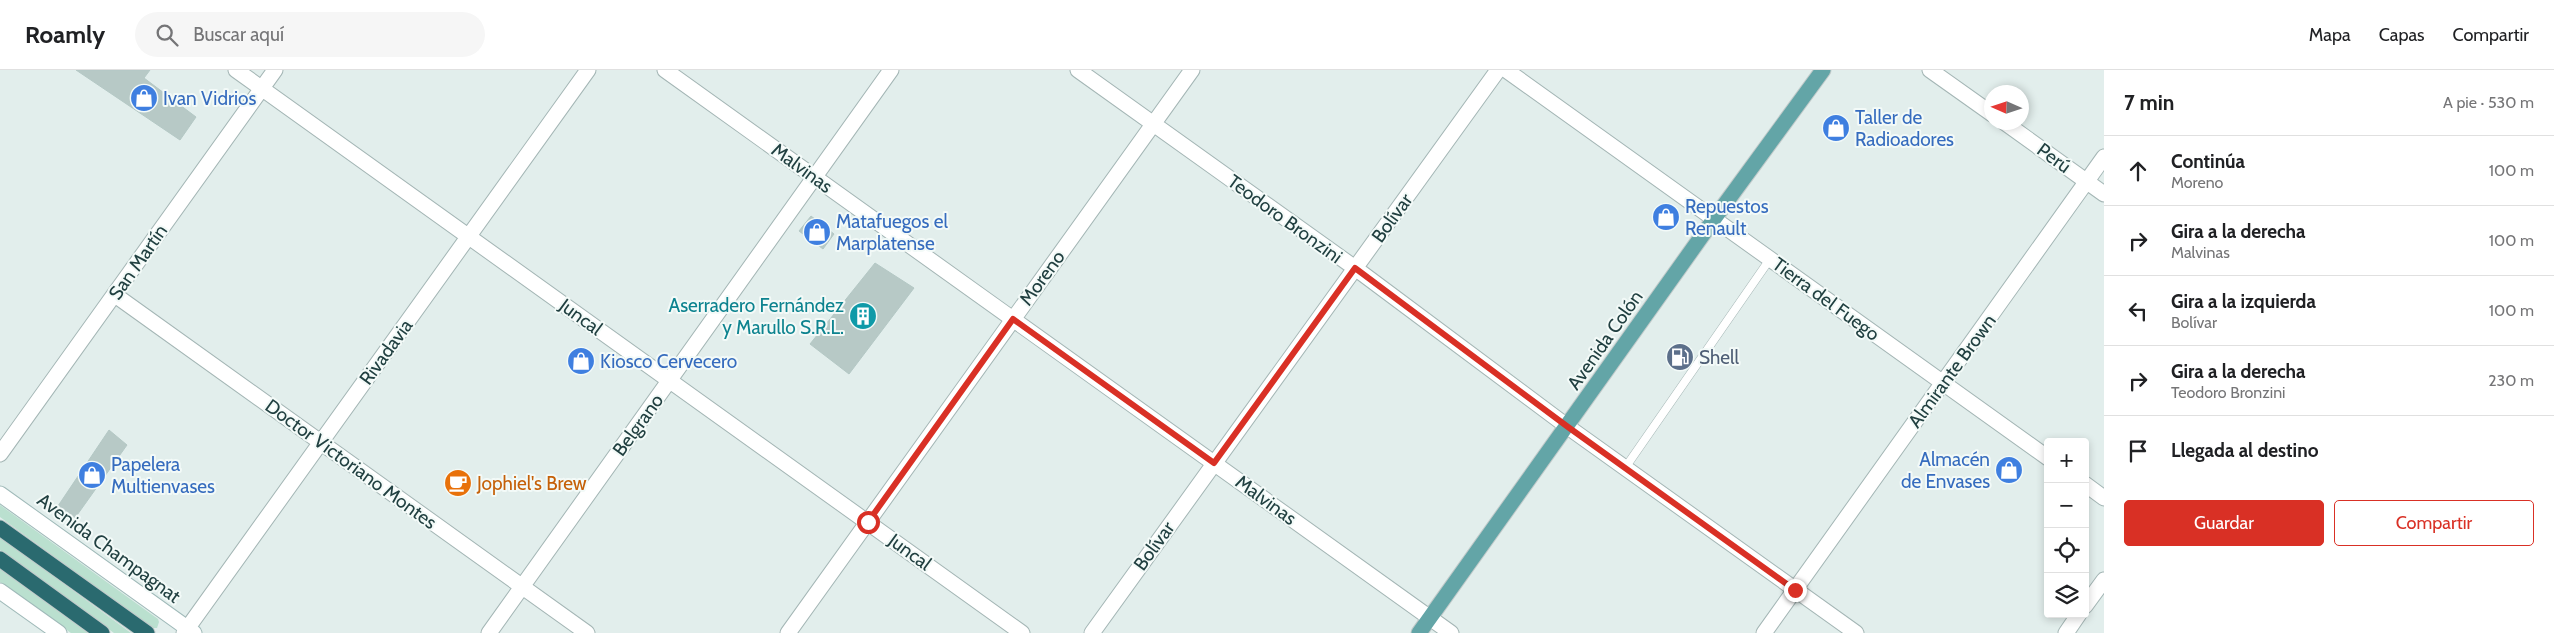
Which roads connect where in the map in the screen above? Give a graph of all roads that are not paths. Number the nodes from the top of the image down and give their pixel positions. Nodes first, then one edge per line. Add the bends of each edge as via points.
1 (236, 70) edge
2 (275, 70) edge
3 (588, 70) edge
4 (665, 70) edge
5 (891, 70) edge
6 (1078, 70) edge
7 (1192, 70) edge
8 (1498, 70) edge
9 (1506, 70) edge
10 (1823, 70) edge
11 (1930, 70) edge
12 (262, 88) junction
13 (1984, 108) edge
14 (1153, 124) junction
15 (2015, 130) edge
16 (2104, 157) edge
17 (814, 177) junction
18 (2086, 182) junction
19 (2104, 194) edge
20 (1714, 219) junction
21 (468, 236) junction
22 (1770, 259) junction
23 (1355, 268) junction
24 (115, 295) junction
25 (1013, 319) junction
26 (670, 380) junction
27 (1943, 383) junction
28 (1568, 427) junction
29 (320, 442) junction
30 (0, 454) edge
31 (2044, 455) edge
32 (1214, 463) junction
33 (1624, 468) junction
34 (2089, 487) edge
35 (0, 494) edge
36 (2104, 498) edge
37 (868, 522) junction
38 (0, 528) edge
39 (0, 559) edge
40 (2104, 580) edge
41 (522, 586) junction
42 (1795, 590) junction
43 (0, 591) edge
44 (2089, 601) edge
45 (1430, 618) junction
46 (2076, 618) edge
47 (188, 631) edge
48 (59, 633) edge
49 (102, 633) edge
50 (147, 633) edge
51 (489, 633) edge
52 (587, 633) edge
53 (788, 633) edge
54 (1022, 633) edge
55 (1092, 633) edge
56 (1420, 633) edge
57 (1451, 633) edge
58 (1764, 633) edge
59 (1856, 633) edge
60 (2066, 633) edge

1 - 12 street, Juncal
2 - 12 street, San Martín
3 - 21 street, Rivadavia
4 - 17 street, Malvinas
5 - 17 street, Belgrano
6 - 14 street, Teodoro Bronzini
7 - 14 street, Moreno
8 - 23 street, Bolívar
9 - 20 street, Tierra del Fuego
10 - 20 main road, Avenida Colón
11 - 13 street
12 - 21 street, Juncal
12 - 24 street, San Martín
14 - 23 street, Teodoro Bronzini
14 - 25 street, Moreno
15 - 18 street, Perú
16 - 18 street, Almirante Brown
17 - 25 street, Malvinas
17 - 26 street, Belgrano
18 - 19 street, Perú
18 - 27 street, Almirante Brown
20 - 22 street, Tierra del Fuego
20 - 28 main road, Avenida Colón
21 - 26 street, Juncal
21 - 29 street, Rivadavia
22 - 27 street, Tierra del Fuego
22 - 33 lane
23 - 28 street, Teodoro Bronzini
23 - 32 street, Bolívar
24 - 29 street, Doctor Victoriano Montes
24 - 30 street, San Martín
25 - 32 street, Malvinas
25 - 37 street, Moreno
26 - 37 street, Juncal
26 - 41 street, Belgrano
27 - 31 street, Tierra del Fuego
27 - 42 street, Almirante Brown
28 - 33 street, Teodoro Bronzini
28 - 45 main road, Avenida Colón
29 - 41 street, Doctor Victoriano Montes
29 - 47 street, Rivadavia
32 - 45 street, Malvinas
32 - 55 street, Bolívar
33 - 42 street, Teodoro Bronzini
34 - 36 street
35 - 47 street, Avenida Champagnat
37 - 53 street, Moreno
37 - 54 street, Juncal
38 - 50 highway
39 - 49 highway
40 - 44 street
41 - 51 street, Belgrano
41 - 52 street, Doctor Victoriano Montes
42 - 58 street, Almirante Brown
42 - 59 street, Teodoro Bronzini
43 - 48 street
45 - 56 main road, Avenida Colón
45 - 57 street, Malvinas
46 - 60 street

